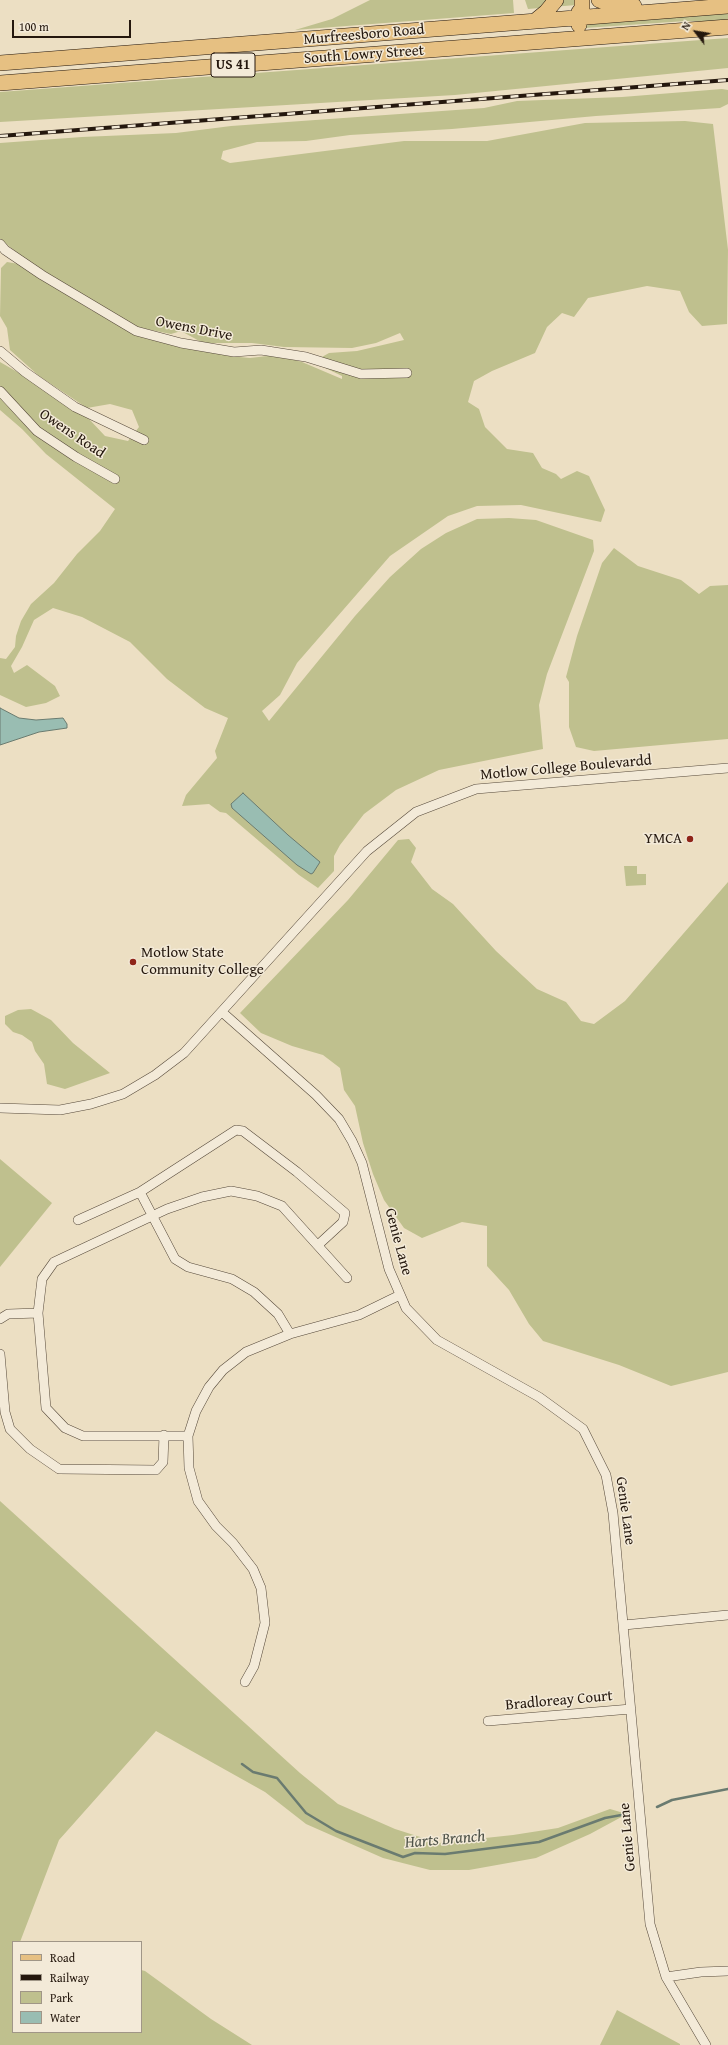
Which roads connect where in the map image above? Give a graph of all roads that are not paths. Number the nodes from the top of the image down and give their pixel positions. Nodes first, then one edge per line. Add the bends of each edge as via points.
1 (556, 0) edge
2 (599, 0) edge
3 (728, 6) edge
4 (578, 7) edge
5 (688, 9) junction
6 (534, 21) junction
7 (728, 27) edge
8 (580, 38) junction
9 (0, 63) edge
10 (0, 83) edge
11 (0, 244) edge
12 (0, 351) edge
13 (406, 373) dead end
14 (0, 391) edge
15 (144, 440) dead end
16 (114, 479) dead end
17 (728, 768) edge
18 (222, 1012) junction
19 (0, 1108) edge
20 (140, 1192) junction
21 (153, 1216) junction
22 (78, 1220) dead end
23 (318, 1245) junction
24 (347, 1278) dead end
25 (400, 1295) junction
26 (38, 1313) junction
27 (0, 1319) edge
28 (290, 1334) junction
29 (0, 1354) edge
30 (164, 1435) junction
31 (188, 1436) junction
32 (728, 1615) edge
33 (624, 1625) junction
34 (246, 1682) dead end
35 (631, 1709) junction
36 (488, 1721) dead end
37 (728, 1971) edge
38 (666, 1977) junction
39 (706, 2045) edge

1 - 6 main road
2 - 5 main road via 616,5 673,6
3 - 5 main road, Murfreesboro Road / US 41
4 - 5 main road, Murfreesboro Road / US 41
4 - 6 main road, Murfreesboro Road / US 41
4 - 8 main road
6 - 9 main road, Murfreesboro Road / US 41
7 - 8 main road, South Lowry Street / US 41
8 - 10 main road, South Lowry Street / US 41
11 - 13 street, Owens Drive via 42,275 136,331 181,344 234,352 261,350 306,357 361,374
12 - 15 street via 75,408
14 - 16 street, Owens Road via 37,431
17 - 18 street, Motlow College Boulevardd via 476,789 416,812 367,851
18 - 19 street, Motlow College Boulevardd via 184,1053 155,1075 123,1094 60,1110
18 - 25 street, Genie Lane via 316,1095 339,1119 362,1163 389,1269
20 - 21 street
20 - 22 street
20 - 23 street via 236,1130 243,1131 345,1213 343,1222
21 - 23 street via 202,1197 231,1191 257,1196 282,1206
21 - 26 street via 54,1262 42,1279
21 - 28 street via 175,1259 188,1267 232,1279 254,1292 278,1314
23 - 24 street
25 - 28 street via 359,1315
25 - 33 street, Genie Lane via 406,1308 437,1340 539,1398 583,1429 606,1475 613,1513
26 - 27 street via 8,1314
26 - 30 street via 46,1408 65,1428 83,1436
28 - 31 street via 246,1352 223,1370 209,1387 196,1411
29 - 30 street via 5,1412 10,1429 30,1449 59,1469 156,1470 163,1462
30 - 31 street
31 - 34 street via 189,1468 198,1501 253,1569 261,1588 265,1623 254,1666
32 - 33 street
33 - 35 street, Genie Lane
35 - 36 street, Bradloreay Court
35 - 38 street, Genie Lane via 650,1924
37 - 38 street
38 - 39 street, Genie Lane

